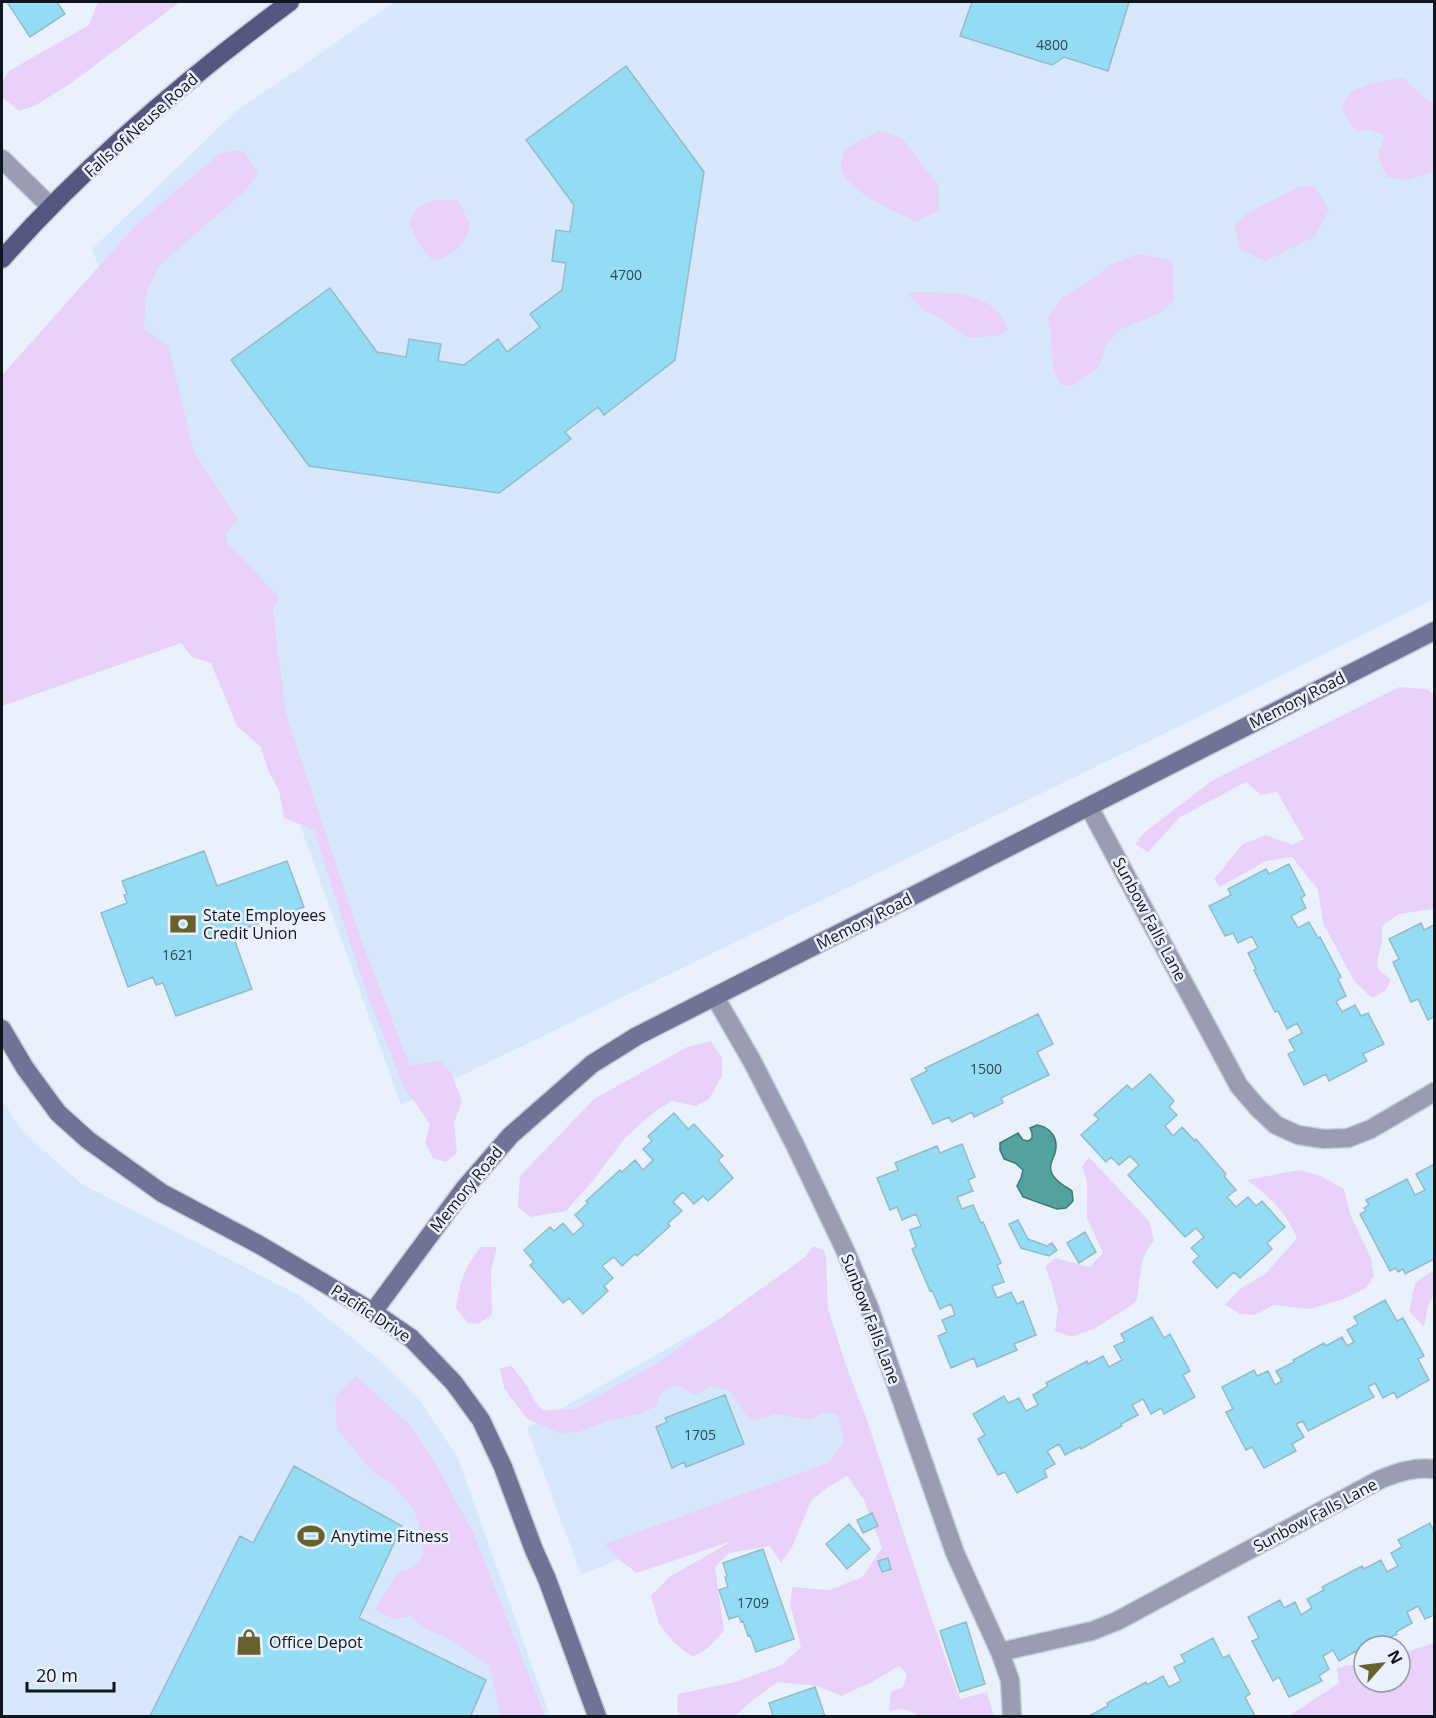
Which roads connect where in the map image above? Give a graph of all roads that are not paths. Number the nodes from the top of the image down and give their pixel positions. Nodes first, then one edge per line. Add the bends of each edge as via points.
1 (290, 2) edge
2 (2, 159) edge
3 (50, 207) junction
4 (2, 259) edge
5 (1434, 631) edge
6 (1089, 807) junction
7 (715, 997) junction
8 (2, 1029) edge
9 (1434, 1092) edge
10 (373, 1312) junction
11 (1434, 1470) edge
12 (1000, 1652) junction
13 (597, 1716) edge
14 (1012, 1716) edge

1 - 3 main road, Falls of Neuse Road via 164,102
2 - 3 street
3 - 4 main road, Falls of Neuse Road
5 - 6 street, Memory Road
6 - 7 street, Memory Road
6 - 9 street, Sunbow Falls Lane via 1239,1086 1276,1125 1298,1135 1348,1138
7 - 10 street, Memory Road via 637,1036 592,1064 511,1135 464,1189
7 - 12 street, Sunbow Falls Lane via 752,1061 845,1250 955,1553
8 - 10 street, Pacific Drive via 58,1113 88,1140 162,1193
10 - 13 street, Pacific Drive via 411,1338 454,1383 481,1420 547,1578
11 - 12 street, Sunbow Falls Lane via 1402,1471 1379,1480 1092,1632
12 - 14 street, Sunbow Falls Lane via 1010,1680

